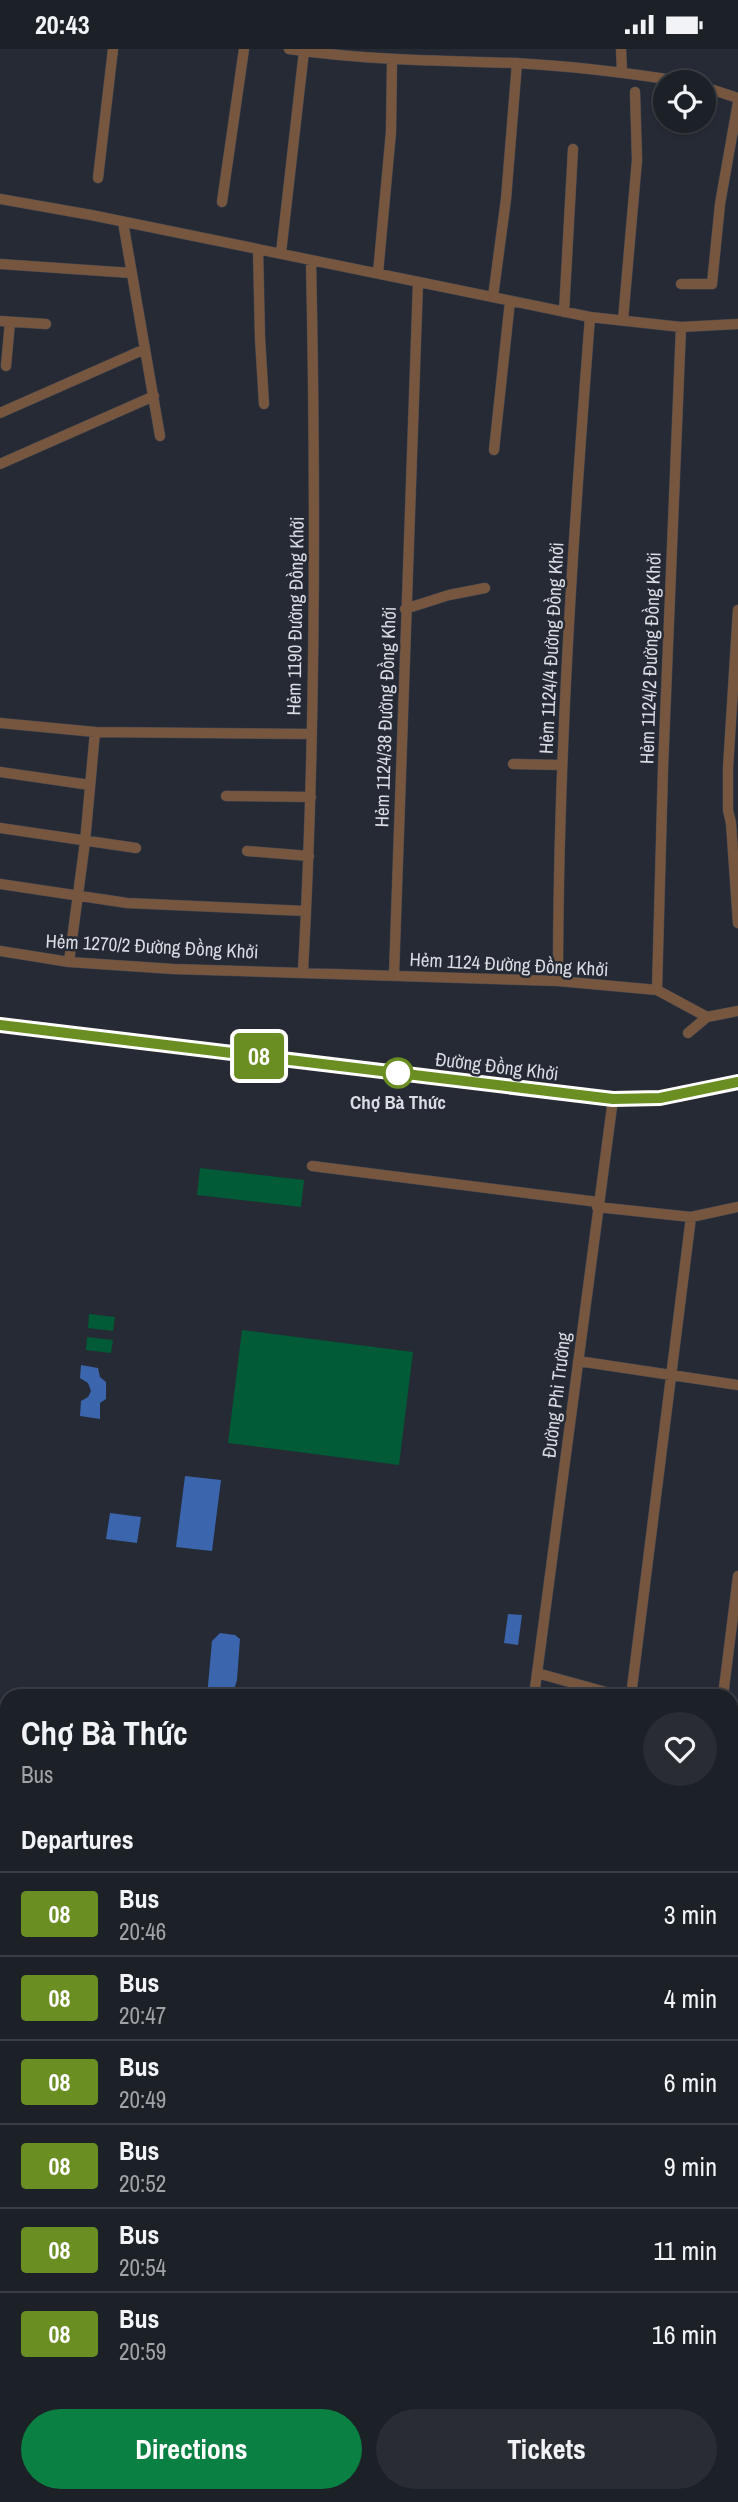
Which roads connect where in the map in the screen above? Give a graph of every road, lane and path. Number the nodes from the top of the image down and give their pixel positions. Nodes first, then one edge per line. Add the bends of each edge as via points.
1 (113, 49) edge
2 (244, 49) edge
3 (289, 49) edge
4 (621, 49) edge
5 (304, 51) junction
6 (328, 51) edge
7 (392, 60) junction
8 (517, 64) junction
9 (622, 72) junction
10 (653, 77) edge
11 (635, 92) dead end
12 (716, 92) edge
13 (738, 100) edge
14 (573, 149) dead end
15 (98, 178) dead end
16 (0, 199) edge
17 (222, 202) dead end
18 (122, 222) junction
19 (258, 249) junction
20 (281, 254) junction
21 (311, 260) junction
22 (0, 264) edge
23 (131, 273) junction
24 (379, 273) junction
25 (418, 282) junction
26 (681, 284) dead end
27 (493, 297) junction
28 (510, 301) junction
29 (564, 312) junction
30 (590, 317) junction
31 (623, 320) junction
32 (5, 322) edge
33 (46, 324) dead end
34 (738, 324) edge
35 (681, 327) junction
36 (145, 349) junction
37 (6, 366) dead end
38 (154, 396) junction
39 (264, 404) dead end
40 (0, 413) edge
41 (160, 436) dead end
42 (494, 450) dead end
43 (0, 464) edge
44 (485, 588) dead end
45 (405, 609) junction
46 (738, 610) edge
47 (0, 723) edge
48 (95, 732) junction
49 (311, 734) junction
50 (513, 764) dead end
51 (562, 765) junction
52 (0, 772) edge
53 (90, 785) junction
54 (226, 796) dead end
55 (311, 797) junction
56 (735, 823) edge
57 (0, 828) edge
58 (85, 842) junction
59 (136, 848) dead end
60 (247, 851) dead end
61 (309, 856) junction
62 (0, 884) edge
63 (78, 896) junction
64 (306, 911) junction
65 (738, 923) edge
66 (0, 951) edge
67 (69, 963) junction
68 (303, 971) junction
69 (394, 975) junction
70 (558, 981) junction
71 (657, 991) junction
72 (738, 1011) edge
73 (707, 1017) junction
74 (0, 1024) edge
75 (688, 1033) dead end
76 (738, 1082) edge
77 (613, 1099) junction
78 (312, 1166) dead end
79 (598, 1204) junction
80 (738, 1207) edge
81 (691, 1217) junction
82 (578, 1361) junction
83 (671, 1375) junction
84 (738, 1385) edge
85 (738, 1576) edge
86 (537, 1673) junction
87 (535, 1689) edge
88 (595, 1689) edge
89 (632, 1689) edge
90 (724, 1689) edge

1 - 15 street
2 - 17 street
3 - 5 street
4 - 9 street
5 - 6 street
5 - 20 street
6 - 7 street
7 - 8 street
7 - 24 street
8 - 9 street
8 - 27 street
9 - 10 street
11 - 31 street via 637,160
12 - 13 street
13 - 26 street via 712,284
14 - 29 street
16 - 18 street
18 - 19 street
18 - 23 street
19 - 20 street
19 - 39 street
20 - 21 street
21 - 24 street
21 - 49 street, Hẻm 1190 Đường Đồng Khởi via 315,537
22 - 23 street
23 - 36 street
24 - 25 street
25 - 27 street
25 - 45 street, Hẻm 1124/38 Đường Đồng Khởi
27 - 28 street
28 - 29 street
28 - 42 street
29 - 30 street
30 - 31 street
30 - 51 street, Hẻm 1124/4 Đường Đồng Khởi
31 - 35 street
32 - 33 street
32 - 37 street
34 - 35 street
35 - 71 street, Hẻm 1124/2 Đường Đồng Khởi
36 - 38 street
36 - 40 street
38 - 41 street
38 - 43 street
44 - 45 street
45 - 69 street, Hẻm 1124/38 Đường Đồng Khởi
46 - 56 street via 728,768 729,810
47 - 48 street
48 - 49 street
48 - 53 street
49 - 55 street, Hẻm 1190 Đường Đồng Khởi
50 - 51 street
51 - 70 street, Hẻm 1124/4 Đường Đồng Khởi
52 - 53 street
53 - 58 street
54 - 55 street
55 - 61 street, Hẻm 1190 Đường Đồng Khởi
56 - 65 street
57 - 58 street
58 - 59 street
58 - 63 street
60 - 61 street
61 - 64 street, Hẻm 1190 Đường Đồng Khởi
62 - 63 street
63 - 64 street via 172,906
63 - 67 street
64 - 68 street, Hẻm 1190 Đường Đồng Khởi
66 - 67 street, Hẻm 1270/2 Đường Đồng Khởi
67 - 68 street, Hẻm 1270/2 Đường Đồng Khởi
68 - 69 street, Hẻm 1124 Đường Đồng Khởi
69 - 70 street, Hẻm 1124 Đường Đồng Khởi
70 - 71 street, Hẻm 1124 Đường Đồng Khởi
71 - 73 street, Hẻm 1124 Đường Đồng Khởi
72 - 73 street
73 - 75 street
74 - 77 main road, Đường Đồng Khởi
76 - 77 main road, Đường Đồng Khởi via 660,1098
77 - 79 street, Đường Phi Trường
78 - 79 street
79 - 81 street
79 - 82 street, Đường Phi Trường
80 - 81 street
81 - 83 street
82 - 83 street
82 - 86 street, Đường Phi Trường
83 - 84 street
83 - 89 street
85 - 90 street
86 - 87 street, Đường Phi Trường
86 - 88 street

